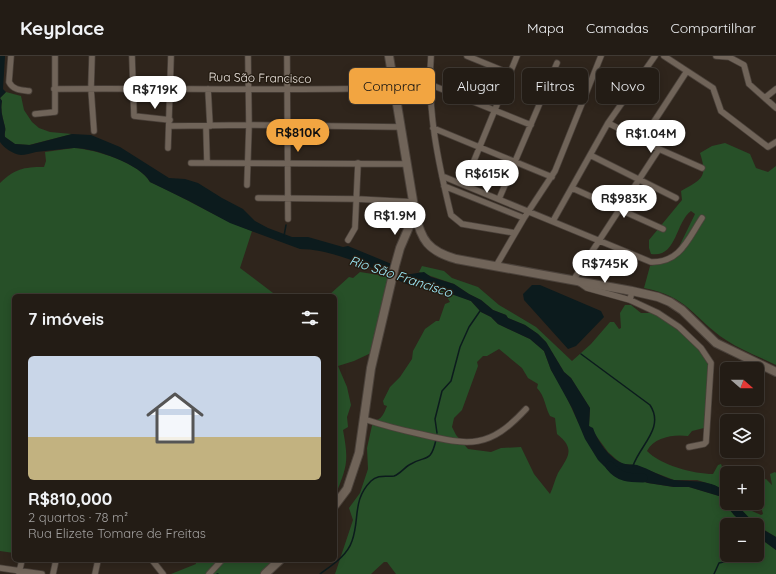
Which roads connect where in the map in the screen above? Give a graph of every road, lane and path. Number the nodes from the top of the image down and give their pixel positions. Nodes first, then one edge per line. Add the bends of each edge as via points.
1 (11, 56) edge
2 (55, 56) edge
3 (92, 56) edge
4 (132, 56) edge
5 (171, 56) edge
6 (248, 56) edge
7 (287, 56) edge
8 (389, 56) edge
9 (431, 56) edge
10 (467, 56) edge
11 (517, 56) edge
12 (601, 56) edge
13 (655, 56) edge
14 (664, 56) edge
15 (716, 56) edge
16 (557, 63) dead end
17 (391, 68) edge
18 (430, 68) edge
19 (497, 68) edge
20 (511, 68) edge
21 (688, 71) junction
22 (435, 86) edge
23 (170, 88) junction
24 (54, 89) junction
25 (91, 89) junction
26 (132, 89) junction
27 (208, 89) junction
28 (249, 89) junction
29 (349, 89) edge
30 (776, 89) edge
31 (287, 90) junction
32 (29, 91) dead end
33 (766, 97) junction
34 (397, 104) edge
35 (431, 104) edge
36 (496, 104) edge
37 (776, 108) edge
38 (494, 110) junction
39 (35, 114) dead end
40 (170, 123) junction
41 (608, 123) junction
42 (249, 125) junction
43 (531, 125) junction
44 (208, 126) junction
45 (287, 126) junction
46 (401, 127) junction
47 (433, 128) junction
48 (94, 131) dead end
49 (642, 140) junction
50 (776, 142) edge
51 (479, 147) junction
52 (168, 148) dead end
53 (659, 149) junction
54 (590, 155) junction
55 (207, 162) junction
56 (248, 162) junction
57 (287, 162) junction
58 (515, 162) junction
59 (191, 163) dead end
60 (358, 163) junction
61 (406, 164) junction
62 (702, 168) dead end
63 (442, 176) junction
64 (552, 177) junction
65 (639, 180) junction
66 (247, 185) dead end
67 (464, 185) junction
68 (444, 186) junction
69 (572, 188) junction
70 (258, 198) dead end
71 (288, 198) junction
72 (676, 198) dead end
73 (357, 199) junction
74 (499, 199) junction
75 (413, 202) junction
76 (529, 211) junction
77 (619, 211) junction
78 (415, 213) junction
79 (524, 218) junction
80 (702, 218) dead end
81 (288, 219) dead end
82 (553, 221) junction
83 (663, 229) dead end
84 (515, 233) junction
85 (348, 240) dead end
86 (599, 241) junction
87 (496, 266) junction
88 (574, 280) junction
89 (632, 290) junction
90 (630, 300) junction
91 (776, 372) edge
92 (526, 409) dead end
93 (364, 419) junction
94 (688, 447) dead end
95 (337, 502) edge
96 (22, 562) edge
97 (56, 562) edge
98 (98, 562) edge
99 (154, 562) edge
100 (220, 562) edge
101 (278, 562) edge
102 (2, 571) edge
103 (19, 573) edge
104 (42, 574) edge
105 (53, 574) edge
106 (95, 574) edge
107 (163, 574) edge
108 (209, 574) edge
109 (265, 574) edge

1 - 32 street via 10,86
2 - 24 street
3 - 25 street
4 - 26 street
5 - 23 street
6 - 28 street
7 - 31 street
8 - 17 main road
9 - 18 street
10 - 19 street
11 - 20 street
12 - 64 street
13 - 41 street
14 - 21 street
15 - 33 street via 729,57 744,65 750,84
16 - 43 street
21 - 49 street
21 - 50 street via 713,88 721,111 768,147
22 - 38 street
23 - 26 street, Rua São Francisco
23 - 27 street, Rua São Francisco
23 - 40 street
24 - 25 street, Rua São Francisco
24 - 39 street via 54,113
25 - 26 street, Rua São Francisco
25 - 48 street
26 - 40 street via 133,114 138,118
27 - 28 street, Rua São Francisco
27 - 44 street
28 - 31 street, Rua São Francisco
28 - 42 street
29 - 31 street, Rua São Francisco
30 - 33 street
31 - 45 street
33 - 37 street
34 - 46 main road
35 - 47 street
36 - 38 street
38 - 43 street
38 - 51 street
40 - 44 street
40 - 52 street
41 - 49 street
41 - 54 street
42 - 44 street
42 - 45 street
42 - 56 street
43 - 58 street
44 - 55 street
45 - 46 street
45 - 57 street
46 - 61 main road
47 - 51 street
47 - 63 street
49 - 53 street
51 - 58 street
51 - 67 street
53 - 62 street
53 - 65 street
54 - 65 street
54 - 69 street
55 - 56 street
55 - 59 street
56 - 57 street
56 - 66 street
57 - 60 street
57 - 71 street
58 - 64 street
58 - 74 street
60 - 61 street
60 - 73 street
61 - 75 main road
63 - 67 street
63 - 68 street
64 - 76 street
65 - 72 street
65 - 77 street
67 - 74 street
68 - 79 street
68 - 84 street via 451,215 458,221
69 - 77 street
69 - 82 street
70 - 71 street
71 - 73 street
71 - 81 street
73 - 75 street
73 - 85 street via 355,231
74 - 76 street
75 - 78 main road
76 - 79 street
76 - 82 street
77 - 83 street
77 - 86 street
78 - 87 main road via 420,232 433,249 449,257
78 - 93 main road via 400,248 392,277 371,368
79 - 84 street
80 - 86 street via 678,254 670,260 651,262
82 - 86 street
84 - 87 street
86 - 88 street
87 - 88 main road
88 - 89 main road
88 - 90 street via 587,288
89 - 90 street
89 - 91 main road via 670,302 682,310 716,343
90 - 94 street via 658,313 679,327 701,348 711,363 706,442
92 - 93 street via 501,432 465,442 448,441
93 - 95 main road via 354,472 347,489
96 - 103 street
97 - 105 street
98 - 106 street
99 - 107 street
100 - 108 street
101 - 109 main road
102 - 103 street
103 - 104 street

